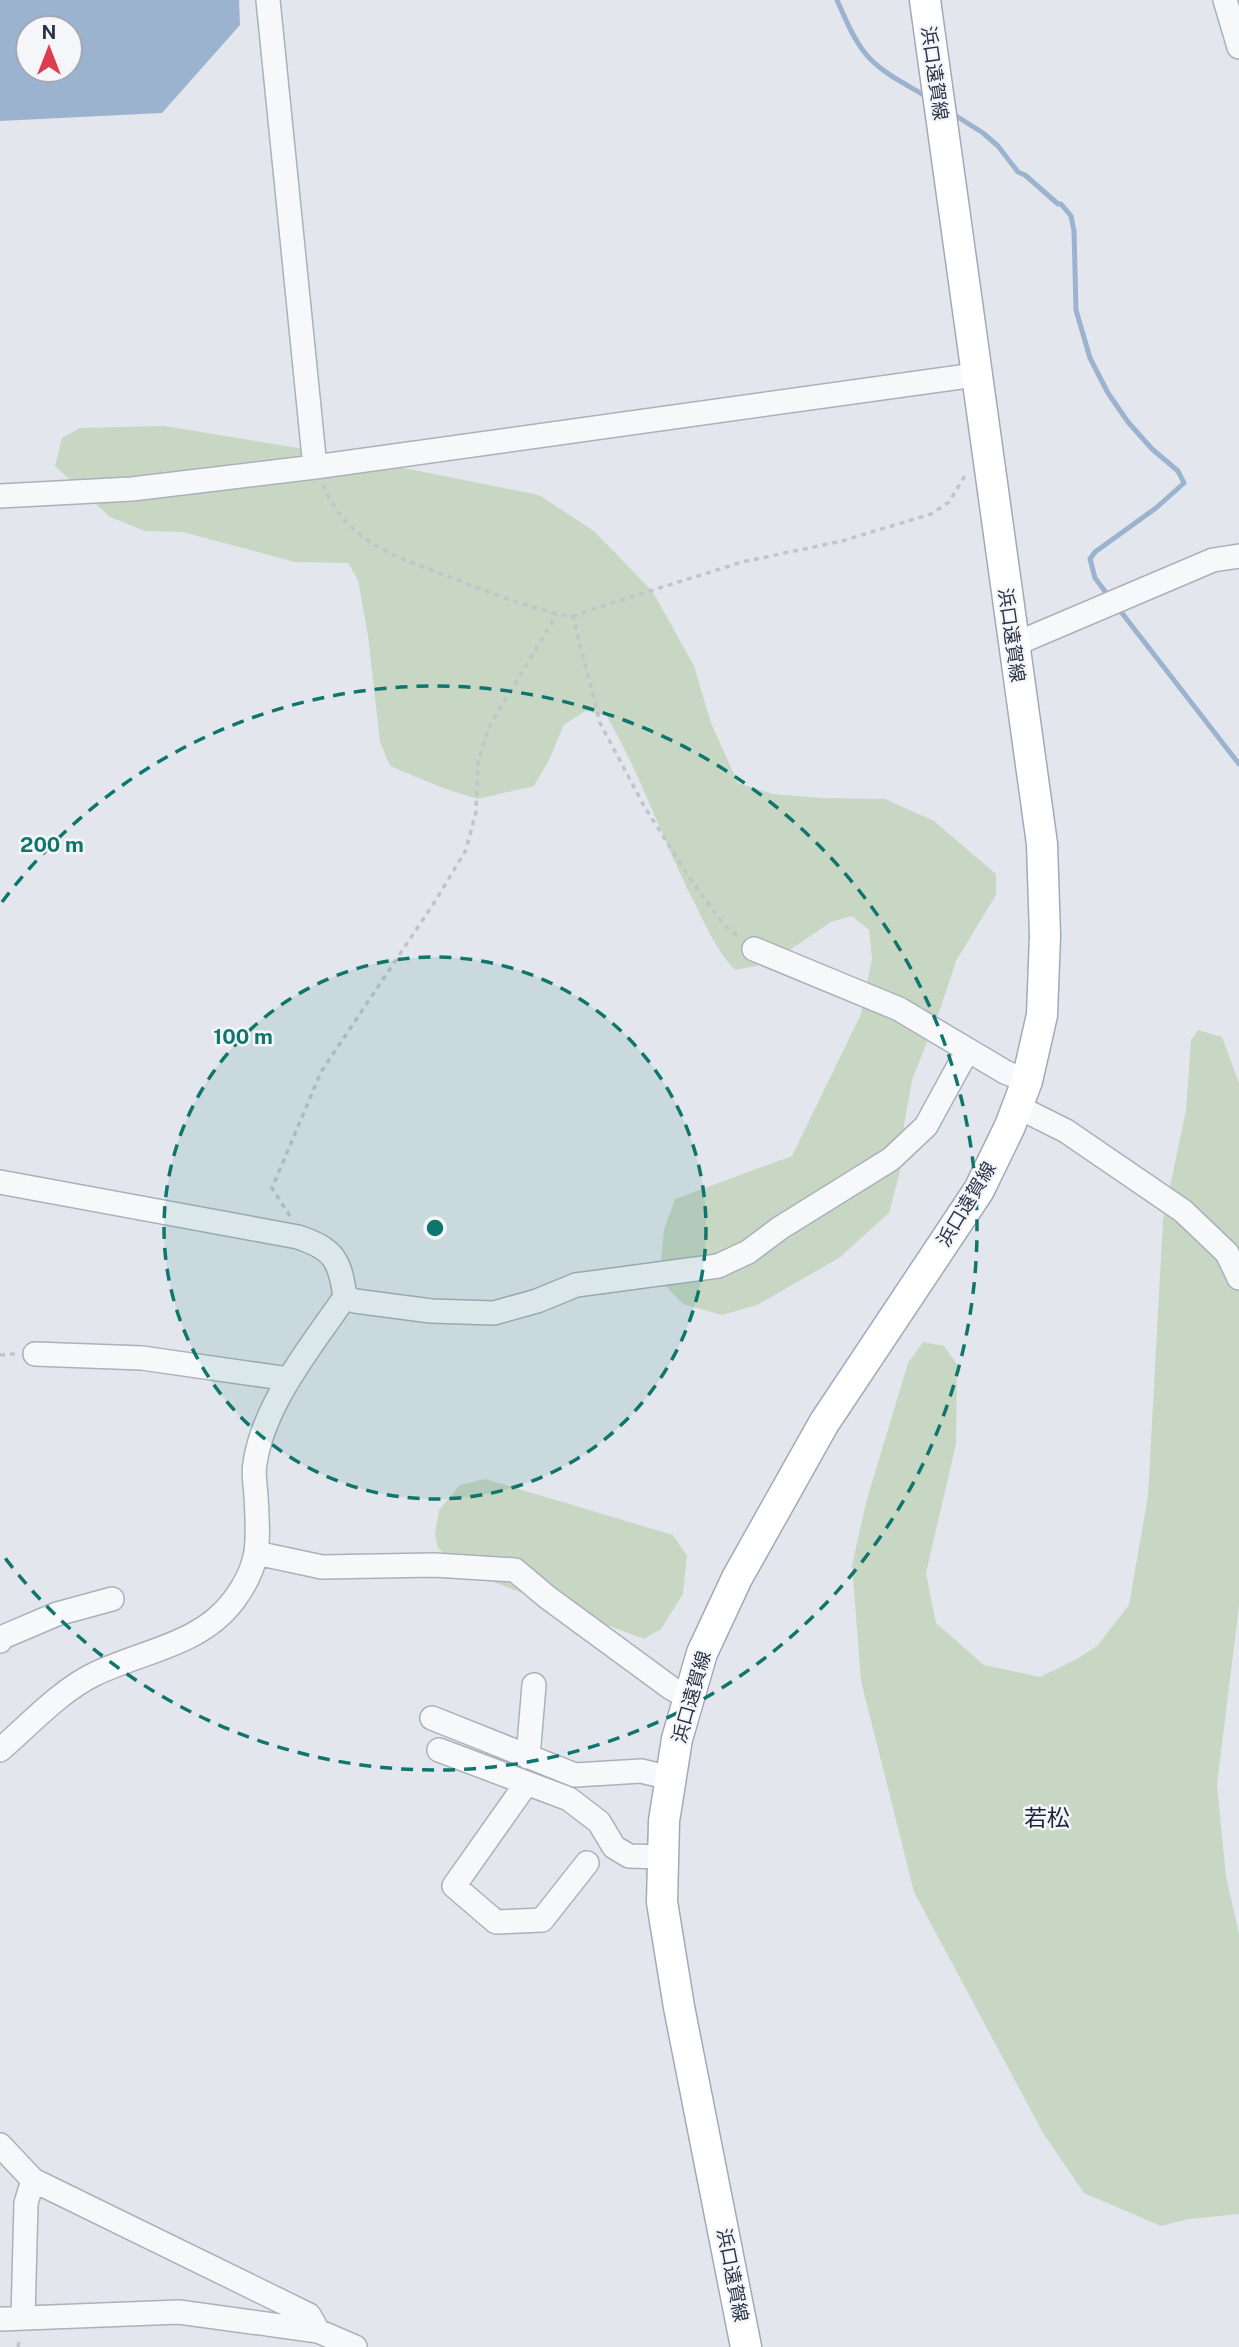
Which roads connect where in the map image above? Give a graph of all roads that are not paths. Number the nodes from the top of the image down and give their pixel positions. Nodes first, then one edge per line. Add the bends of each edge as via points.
1 (268, 0) edge
2 (925, 0) edge
3 (1225, 0) edge
4 (1239, 47) edge
5 (975, 375) junction
6 (315, 467) junction
7 (0, 496) edge
8 (1239, 556) edge
9 (1013, 645) junction
10 (754, 949) road end
11 (967, 1051) junction
12 (1022, 1094) junction
13 (0, 1182) edge
14 (1237, 1271) edge
15 (345, 1297) junction
16 (35, 1354) dead end
17 (289, 1379) junction
18 (256, 1553) junction
19 (112, 1599) dead end
20 (0, 1641) edge
21 (534, 1685) dead end
22 (689, 1698) junction
23 (432, 1718) dead end
24 (0, 1750) edge
25 (439, 1751) dead end
26 (528, 1756) junction
27 (671, 1778) junction
28 (526, 1784) junction
29 (663, 1857) junction
30 (587, 1863) dead end
31 (0, 2145) edge
32 (33, 2180) junction
33 (23, 2318) junction
34 (0, 2319) edge
35 (318, 2332) junction
36 (355, 2347) edge
37 (747, 2347) edge

1 - 6 street
2 - 5 main road, 浜口遠賀線
3 - 4 street
5 - 6 street
5 - 9 main road, 浜口遠賀線
6 - 7 street via 132,489
8 - 9 street via 1213,560
9 - 12 main road, 浜口遠賀線 via 1042,844 1045,936 1042,1014
10 - 11 street via 899,1009
11 - 12 street via 1005,1072
11 - 15 street via 926,1126 891,1159 780,1227 748,1252 718,1266 576,1285 494,1313 431,1311
12 - 14 street via 1066,1131 1183,1211 1227,1253
12 - 22 main road, 浜口遠賀線 via 979,1190 824,1423 784,1492 702,1653
13 - 15 street via 315,1242 333,1255
15 - 17 street
16 - 17 street via 142,1359
17 - 18 street via 269,1415 254,1464
18 - 22 street via 322,1567 434,1565 515,1570
18 - 24 street via 254,1568 233,1602 203,1631 77,1684
19 - 20 street via 57,1614
21 - 26 street
22 - 27 main road, 浜口遠賀線
23 - 26 street
25 - 28 street
26 - 27 street via 575,1775 641,1771
27 - 29 main road, 浜口遠賀線
28 - 29 street via 569,1800 598,1822 614,1847 629,1856
28 - 30 street via 454,1886 496,1922 542,1920
29 - 37 main road, 浜口遠賀線 via 662,1902 679,2007
31 - 32 street
32 - 33 street via 26,2203
32 - 35 street via 309,2315
33 - 34 street
33 - 35 street via 179,2312
35 - 36 street

